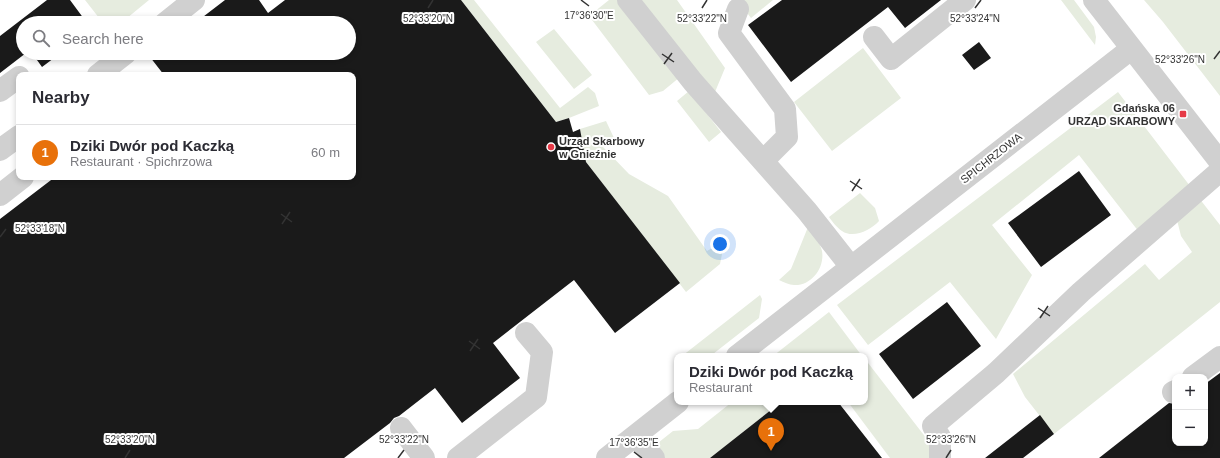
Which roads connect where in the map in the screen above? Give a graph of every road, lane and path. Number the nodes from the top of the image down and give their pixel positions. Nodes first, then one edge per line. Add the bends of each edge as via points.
1 (194, 0) edge
2 (628, 0) edge
3 (965, 0) edge
4 (1094, 0) edge
5 (738, 9) dead end
6 (174, 16) edge
7 (874, 37) dead end
8 (1130, 49) junction
9 (117, 60) edge
10 (102, 72) edge
11 (16, 79) edge
12 (0, 91) edge
13 (763, 161) junction
14 (1220, 162) edge
15 (1220, 171) edge
16 (19, 180) edge
17 (0, 195) edge
18 (851, 267) junction
19 (526, 333) dead end
20 (741, 353) edge
21 (1220, 357) edge
22 (1197, 374) edge
23 (674, 405) edge
24 (401, 428) dead end
25 (636, 436) junction
26 (424, 458) edge
27 (458, 458) edge
28 (607, 458) edge
29 (654, 458) edge
30 (940, 458) edge

1 - 6 street
2 - 13 street via 693,82
3 - 7 street via 891,59
4 - 8 street
5 - 13 street via 729,34 785,109 787,137
8 - 14 street
8 - 18 street, SPICHRZOWA
9 - 10 street
11 - 12 street
13 - 18 street
15 - 30 street via 1081,292 996,373 933,426 940,438
16 - 17 street
18 - 20 street, SPICHRZOWA
19 - 27 street via 542,352 536,397
21 - 22 street
23 - 25 street
24 - 26 street
25 - 28 street
25 - 29 street

